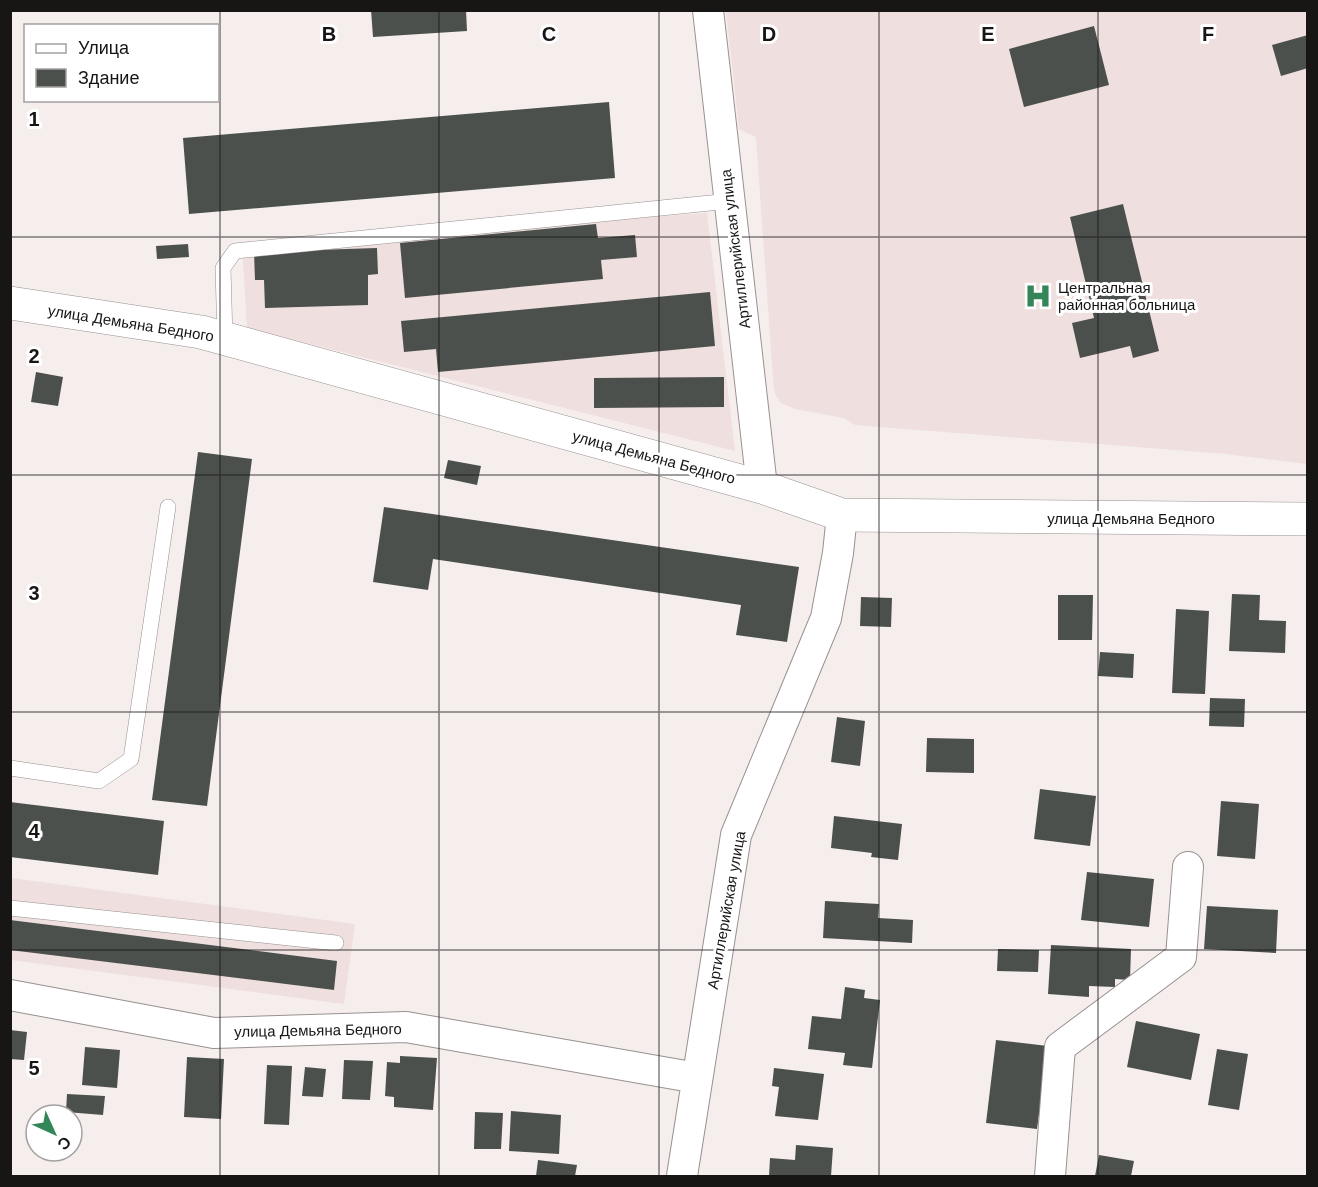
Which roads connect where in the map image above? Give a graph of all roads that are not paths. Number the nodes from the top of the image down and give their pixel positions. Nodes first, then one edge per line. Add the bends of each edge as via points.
1 (708, 10) edge
2 (730, 201) junction
3 (10, 303) edge
4 (225, 339) junction
5 (762, 487) junction
6 (168, 507) dead end
7 (842, 515) junction
8 (1308, 519) edge
9 (10, 768) edge
10 (1188, 867) dead end
11 (10, 908) edge
12 (336, 943) dead end
13 (10, 995) edge
14 (697, 1078) junction
15 (682, 1176) edge
16 (1050, 1176) edge

1 - 2 street, Артиллерийская улица
2 - 4 lane via 235,251 223,268
2 - 5 street, Артиллерийская улица
3 - 4 street, улица Демьяна Бедного
4 - 5 street, улица Демьяна Бедного
5 - 7 street, улица Демьяна Бедного
6 - 9 lane via 131,759 99,781
7 - 8 street, улица Демьяна Бедного
7 - 14 street, Артиллерийская улица via 826,618 736,835
10 - 16 street via 1181,957 1060,1047
11 - 12 lane
13 - 14 street, улица Демьяна Бедного via 214,1033 406,1027
14 - 15 street, Артиллерийская улица

